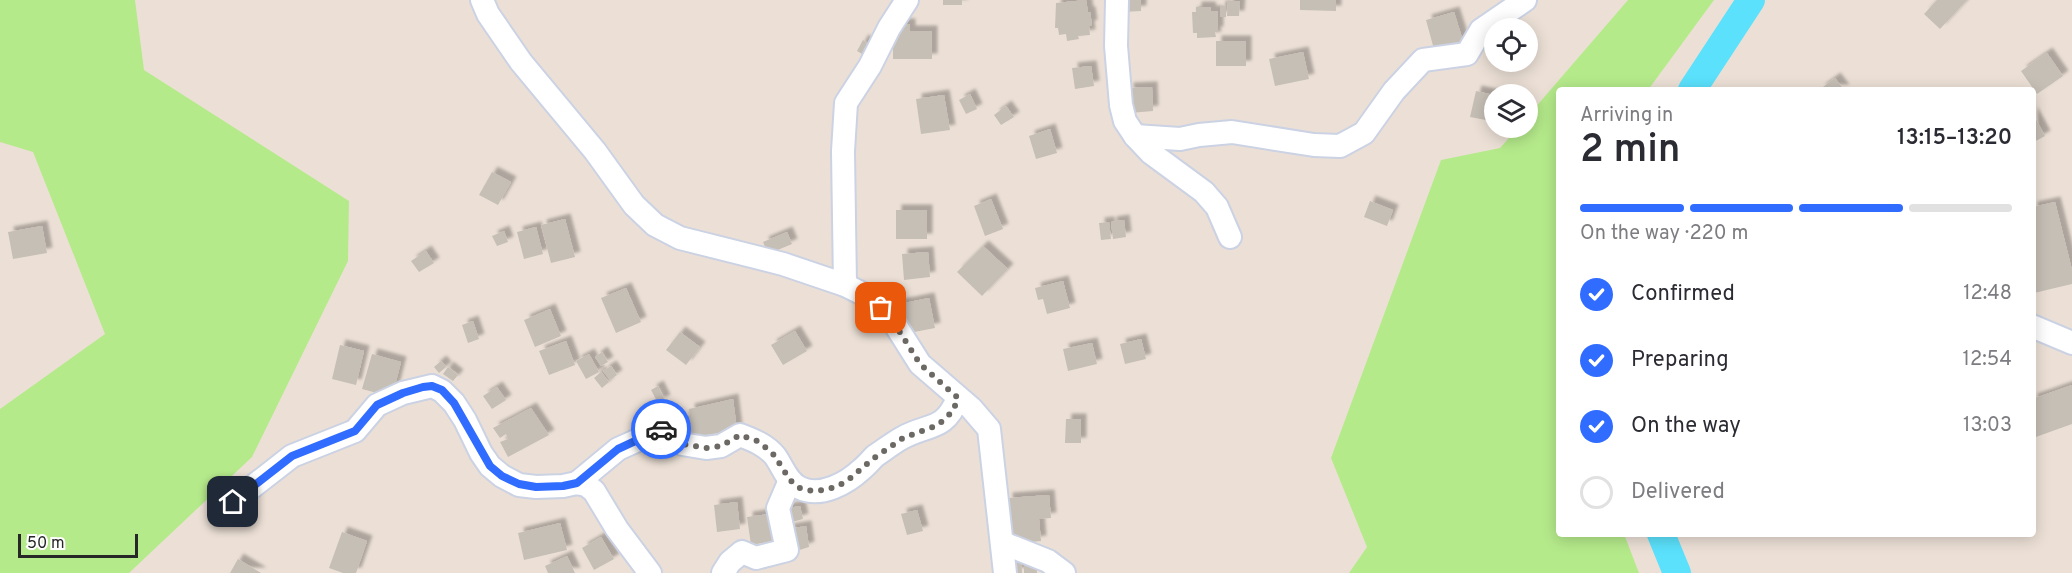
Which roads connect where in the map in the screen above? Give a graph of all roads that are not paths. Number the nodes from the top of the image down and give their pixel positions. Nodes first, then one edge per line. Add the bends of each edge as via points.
1 (482, 0) edge
2 (907, 0) edge
3 (1118, 0) edge
4 (1525, 0) edge
5 (1135, 136) junction
6 (1230, 237) dead end
7 (845, 285) junction
8 (2036, 328) edge
9 (2072, 344) edge
10 (958, 398) junction
11 (790, 480) junction
12 (577, 483) junction
13 (233, 502) dead end
14 (1003, 543) junction
15 (650, 573) edge
16 (723, 573) edge
17 (1005, 573) edge
18 (1064, 573) edge

1 - 7 street via 521,62 634,205 655,225 680,238 783,264
2 - 7 street via 846,104
3 - 5 street via 1116,46 1121,105
4 - 5 street via 1481,30 1467,54 1423,60 1394,91 1364,133 1340,146 1232,132 1180,139
5 - 6 street via 1151,153 1204,192 1217,207
7 - 10 street via 881,308 920,364
8 - 9 street
10 - 11 street via 953,411 938,425 903,438 838,486 812,491
10 - 14 street via 989,429
11 - 12 street via 774,455 757,441 740,435 721,446 706,448 682,444 667,427 618,449
11 - 16 street via 778,508 787,550 756,558 742,552
12 - 13 street via 536,487 502,476 481,453 454,403 432,386 377,405 355,431 292,456
12 - 15 street via 594,491
14 - 17 street
14 - 18 street via 1048,561

